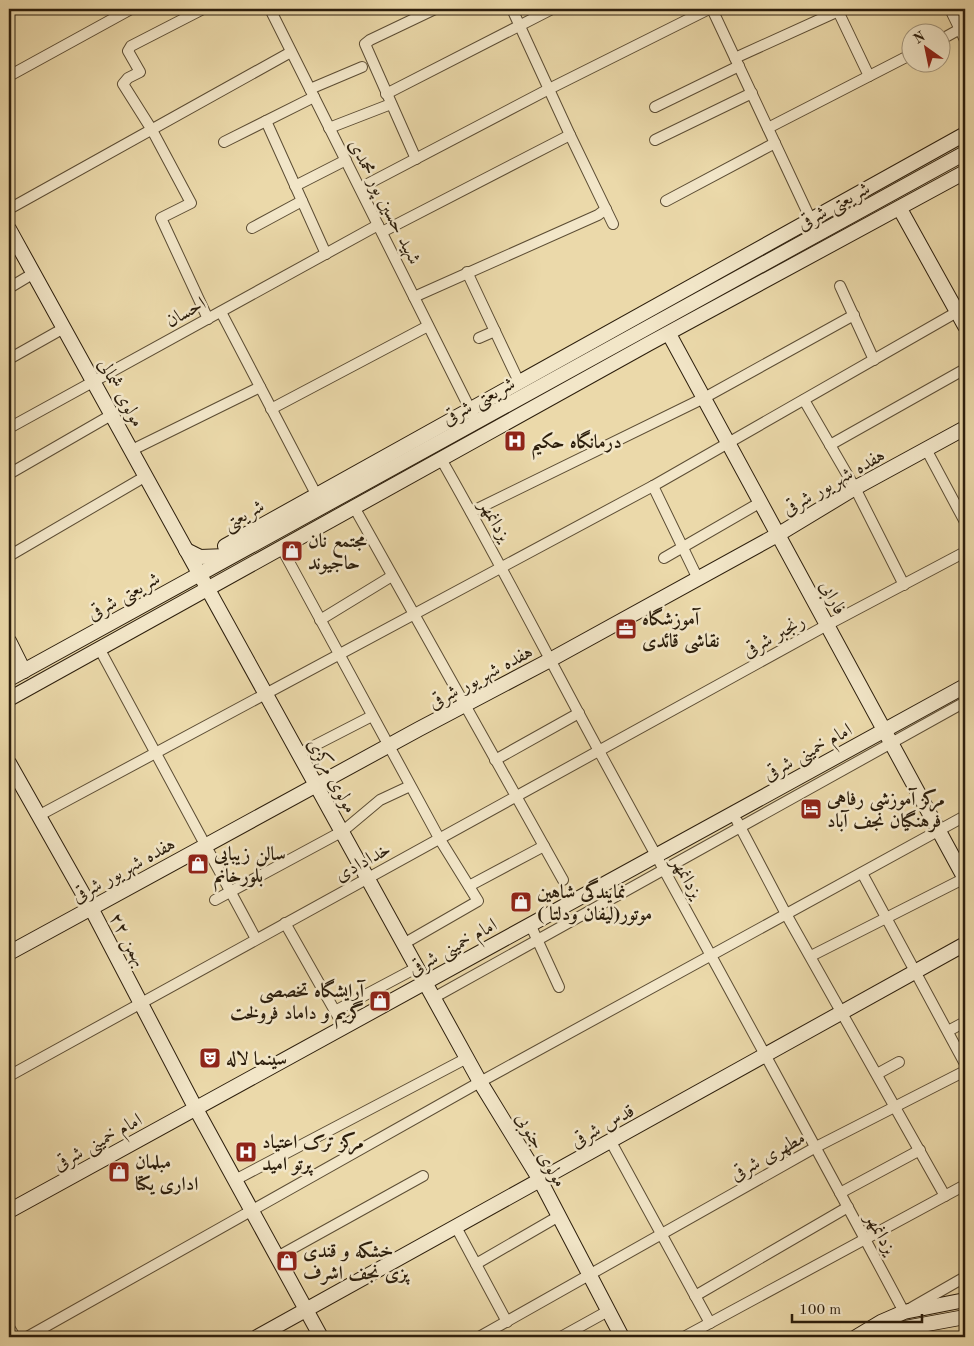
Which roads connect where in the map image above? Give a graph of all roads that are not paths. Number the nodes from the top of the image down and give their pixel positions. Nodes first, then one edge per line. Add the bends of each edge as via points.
1 (131, 9) edge
2 (203, 9) edge
3 (270, 9) edge
4 (435, 9) edge
5 (512, 9) edge
6 (552, 9) edge
7 (710, 9) edge
8 (950, 9) edge
9 (840, 10) edge
10 (520, 25) junction
11 (960, 29) junction
12 (952, 33) edge
13 (965, 40) edge
14 (291, 52) junction
15 (902, 59) edge
16 (737, 62) junction
17 (362, 67) dead end
18 (9, 76) edge
19 (869, 76) junction
20 (548, 89) junction
21 (312, 93) junction
22 (752, 93) junction
23 (388, 99) junction
24 (655, 107) dead end
25 (266, 122) junction
26 (330, 128) junction
27 (768, 128) junction
28 (152, 130) junction
29 (965, 134) edge
30 (570, 135) junction
31 (655, 140) dead end
32 (224, 142) dead end
33 (775, 143) junction
34 (965, 153) edge
35 (416, 158) junction
36 (922, 159) junction
37 (346, 160) junction
38 (965, 172) edge
39 (886, 178) junction
40 (914, 183) junction
41 (295, 186) junction
42 (360, 188) junction
43 (302, 201) junction
44 (666, 201) dead end
45 (9, 209) edge
46 (606, 209) junction
47 (900, 209) junction
48 (811, 220) junction
49 (613, 224) dead end
50 (252, 228) dead end
51 (9, 229) edge
52 (380, 229) junction
53 (326, 254) junction
54 (467, 272) junction
55 (34, 274) junction
56 (840, 286) dead end
57 (9, 288) edge
58 (414, 297) junction
59 (959, 308) edge
60 (221, 312) junction
61 (854, 315) junction
62 (208, 319) junction
63 (428, 326) junction
64 (965, 326) edge
65 (64, 328) junction
66 (495, 331) junction
67 (669, 334) junction
68 (479, 338) dead end
69 (9, 359) edge
70 (874, 360) junction
71 (965, 369) edge
72 (94, 381) junction
73 (518, 382) junction
74 (260, 387) junction
75 (704, 398) junction
76 (804, 400) junction
77 (271, 409) junction
78 (470, 409) junction
79 (113, 414) junction
80 (477, 422) junction
81 (9, 428) edge
82 (965, 428) edge
83 (729, 444) junction
84 (830, 445) junction
85 (926, 449) junction
86 (132, 450) junction
87 (441, 459) junction
88 (9, 474) edge
89 (146, 476) junction
90 (653, 486) junction
91 (855, 488) junction
92 (316, 494) junction
93 (761, 502) junction
94 (354, 507) junction
95 (471, 512) junction
96 (283, 520) junction
97 (965, 522) edge
98 (778, 534) junction
99 (249, 547) junction
100 (281, 547) junction
101 (683, 547) junction
102 (186, 550) junction
103 (230, 550) junction
104 (965, 552) edge
105 (9, 556) edge
106 (664, 558) dead end
107 (257, 560) junction
108 (502, 568) junction
109 (199, 574) junction
110 (392, 576) junction
111 (698, 578) junction
112 (904, 585) junction
113 (207, 588) junction
114 (137, 609) junction
115 (414, 615) junction
116 (320, 620) junction
117 (143, 623) junction
118 (828, 625) junction
119 (9, 641) edge
120 (100, 648) junction
121 (339, 654) junction
122 (550, 660) junction
123 (24, 671) junction
124 (9, 679) edge
125 (965, 686) edge
126 (266, 693) junction
127 (9, 698) edge
128 (965, 702) edge
129 (464, 706) junction
130 (579, 713) junction
131 (372, 716) junction
132 (888, 736) junction
133 (388, 746) junction
134 (599, 750) junction
135 (155, 753) junction
136 (300, 754) junction
137 (495, 760) junction
138 (9, 763) edge
139 (317, 785) junction
140 (410, 786) junction
141 (516, 796) junction
142 (733, 813) junction
143 (38, 816) junction
144 (965, 816) edge
145 (739, 826) junction
146 (343, 831) junction
147 (939, 831) junction
148 (439, 838) junction
149 (207, 845) junction
150 (544, 846) junction
151 (656, 855) junction
152 (664, 868) junction
153 (862, 873) junction
154 (368, 877) junction
155 (965, 879) edge
156 (563, 880) dead end
157 (469, 886) junction
158 (232, 891) junction
159 (215, 900) dead end
160 (91, 908) junction
161 (786, 914) junction
162 (887, 918) junction
163 (285, 923) junction
164 (530, 924) junction
165 (256, 939) junction
166 (537, 939) junction
167 (405, 943) junction
168 (965, 944) edge
169 (9, 954) edge
170 (712, 956) junction
171 (811, 956) junction
172 (418, 967) junction
173 (916, 972) junction
174 (426, 981) junction
175 (559, 987) dead end
176 (435, 997) junction
177 (142, 1003) junction
178 (335, 1011) junction
179 (842, 1013) junction
180 (965, 1022) edge
181 (344, 1027) junction
182 (948, 1031) junction
183 (767, 1055) junction
184 (467, 1058) junction
185 (899, 1062) dead end
186 (965, 1064) edge
187 (965, 1071) edge
188 (877, 1074) junction
189 (9, 1076) edge
190 (480, 1082) junction
191 (896, 1106) junction
192 (196, 1109) junction
193 (610, 1142) junction
194 (816, 1147) junction
195 (920, 1150) junction
196 (423, 1176) dead end
197 (235, 1180) junction
198 (540, 1180) junction
199 (965, 1185) edge
200 (840, 1193) junction
201 (945, 1196) junction
202 (848, 1207) junction
203 (251, 1209) junction
204 (9, 1211) edge
205 (559, 1216) junction
206 (456, 1227) junction
207 (662, 1234) junction
208 (865, 1239) junction
209 (277, 1257) junction
210 (476, 1264) junction
211 (590, 1275) junction
212 (965, 1277) edge
213 (695, 1296) junction
214 (965, 1300) edge
215 (306, 1310) junction
216 (608, 1311) junction
217 (904, 1312) junction
218 (965, 1317) edge
219 (507, 1322) junction
220 (710, 1323) junction
221 (9, 1327) edge
222 (896, 1333) edge
223 (15, 1337) edge
224 (27, 1337) edge
225 (257, 1337) edge
226 (321, 1337) edge
227 (479, 1337) edge
228 (561, 1337) edge
229 (622, 1337) edge
230 (684, 1337) edge
231 (858, 1337) edge

1 - 18 street
2 - 28 street via 130,46 128,52 140,72 122,84
3 - 14 street, شهید حسین پور محمدی
4 - 23 street via 365,44
5 - 10 street
6 - 10 street
7 - 16 street
7 - 20 street
8 - 11 street
9 - 16 street
9 - 19 street
10 - 20 street
10 - 23 street
11 - 12 street
11 - 13 street
14 - 21 street, شهید حسین پور محمدی
14 - 28 street
15 - 19 street
16 - 22 street
16 - 24 street
17 - 21 street
19 - 27 street
20 - 30 street
20 - 35 street
21 - 25 street
21 - 26 street, شهید حسین پور محمدی
22 - 27 street
22 - 31 street
23 - 26 street
23 - 35 street
25 - 32 street
25 - 41 street
26 - 37 street, شهید حسین پور محمدی
27 - 33 street
28 - 45 street
28 - 62 street via 191,203 161,218
29 - 36 street, شریعتی شرقی
30 - 46 street
30 - 52 street, احسان
33 - 44 street
33 - 48 street
34 - 40 street, شریعتی شرقی
35 - 42 street
36 - 39 street, شریعتی شرقی
36 - 40 street
37 - 41 street
37 - 42 street, شهید حسین پور محمدی
38 - 47 street, شریعتی شرقی
39 - 40 street
39 - 48 street, شریعتی شرقی
40 - 80 street, شریعتی شرقی
41 - 43 street
42 - 52 street, شهید حسین پور محمدی
43 - 50 street
43 - 53 street
46 - 49 street
46 - 54 street
47 - 59 street
47 - 67 street, شریعتی شرقی
48 - 73 street, شریعتی شرقی
51 - 55 street, مولوی شمالی
52 - 53 street, احسان
52 - 58 street, شهید حسین پور محمدی
53 - 60 street, احسان
54 - 58 street
54 - 66 street
55 - 57 street
55 - 65 street, مولوی شمالی
56 - 61 street
58 - 63 street, شهید حسین پور محمدی
59 - 64 street
59 - 70 street
60 - 62 street, احسان
60 - 74 street
61 - 70 street
61 - 75 street
62 - 72 street, احسان
63 - 77 street
63 - 78 street, شهید حسین پور محمدی
65 - 69 street
65 - 72 street, مولوی شمالی
66 - 68 street
66 - 73 street
67 - 75 street, فارابی
67 - 87 street, شریعتی شرقی
70 - 76 street
71 - 84 street
72 - 79 street, مولوی شمالی
72 - 81 street, احسان
73 - 78 street, شریعتی شرقی
74 - 77 street
74 - 86 street
75 - 83 street, فارابی
75 - 95 street
76 - 83 street
76 - 84 street
77 - 92 street
78 - 80 street, شهید حسین پور محمدی
78 - 92 street, شریعتی شرقی
79 - 86 street, مولوی شمالی
79 - 88 street
80 - 96 street, شریعتی شرقی
82 - 85 street, هفده شهریور شرقی
83 - 90 street
83 - 93 street, فارابی
84 - 91 street
85 - 91 street, هفده شهریور شرقی
85 - 97 street
86 - 89 street, مولوی شمالی
87 - 94 street, شریعتی شرقی
87 - 95 street, یزدانمهر
89 - 102 street, مولوی شمالی
89 - 105 street
90 - 101 street
90 - 108 street
91 - 98 street, هفده شهریور شرقی
91 - 112 street
92 - 96 street, شریعتی شرقی
93 - 98 street, فارابی
93 - 101 street
94 - 100 street, شریعتی شرقی
94 - 110 street
95 - 108 street, یزدانمهر
96 - 99 street, شریعتی شرقی
96 - 103 street, شریعتی
98 - 111 street, هفده شهریور شرقی
98 - 118 street, فارابی
99 - 103 street, شریعتی شرقی
99 - 107 street via 252,557
100 - 107 street, شریعتی شرقی
100 - 116 street
101 - 106 street
101 - 111 street
102 - 103 street via 211,558
102 - 109 street, مولوی شمالی
103 - 109 street, شریعتی شرقی
104 - 112 street, رنجبر شرقی
107 - 113 street, شریعتی شرقی
108 - 115 street
108 - 122 street, یزدانمهر
109 - 113 street, مولوی شمالی
109 - 114 street, شریعتی شرقی
110 - 115 street
110 - 116 street
111 - 122 street, هفده شهریور شرقی
112 - 118 street, رنجبر شرقی
113 - 117 street, شریعتی شرقی
113 - 126 street, مولوی مرکزی
114 - 117 street via 144,614
114 - 123 street, شریعتی شرقی
115 - 121 street
115 - 129 street
116 - 121 street
117 - 120 street, شریعتی شرقی
118 - 132 street, فارابی
118 - 134 street, رنجبر شرقی
119 - 123 street
120 - 127 street, شریعتی شرقی
120 - 135 street
121 - 126 street
121 - 131 street
122 - 129 street, هفده شهریور شرقی
122 - 130 street, یزدانمهر
123 - 124 street, شریعتی شرقی
125 - 132 street, امام خمینی شرقی
126 - 135 street
126 - 136 street, مولوی مرکزی
128 - 132 street
129 - 133 street, هفده شهریور شرقی
129 - 137 street
130 - 134 street, یزدانمهر
130 - 137 street
131 - 133 street
131 - 136 street
132 - 142 street, امام خمینی شرقی
132 - 145 street
132 - 147 street, فارابی
133 - 139 street, هفده شهریور شرقی
133 - 140 street
134 - 141 street, خدادادی
134 - 151 street, یزدانمهر
135 - 143 street
135 - 149 street
136 - 139 street, مولوی مرکزی
137 - 141 street
138 - 143 street, ۲۲ بهمن
139 - 146 street, مولوی مرکزی
139 - 149 street, هفده شهریور شرقی
140 - 146 street via 380,800
140 - 148 street
141 - 148 street, خدادادی
141 - 150 street
142 - 145 street
142 - 151 street, امام خمینی شرقی
143 - 160 street, ۲۲ بهمن
144 - 147 street
145 - 152 street
145 - 161 street
146 - 154 street, مولوی مرکزی
146 - 158 street
147 - 153 street
147 - 155 street, فارابی
148 - 154 street, خدادادی
148 - 157 street
149 - 158 street
149 - 160 street, هفده شهریور شرقی
150 - 156 street
150 - 157 street
151 - 152 street, یزدانمهر
151 - 164 street, امام خمینی شرقی
152 - 166 street
152 - 170 street, یزدانمهر
153 - 161 street
153 - 162 street
154 - 163 street, خدادادی
154 - 167 street, مولوی مرکزی
155 - 162 street
157 - 167 street via 478,901
158 - 159 street
158 - 165 street
160 - 169 street, هفده شهریور شرقی
160 - 177 street, ۲۲ بهمن
161 - 170 street
161 - 171 street
162 - 171 street
162 - 173 street
163 - 165 street, خدادادی
163 - 178 street
164 - 166 street
164 - 174 street, امام خمینی شرقی
165 - 177 street, خدادادی
166 - 175 street
166 - 176 street
167 - 172 street, مولوی مرکزی
168 - 173 street, قدس شرقی
170 - 183 street, یزدانمهر
170 - 190 street
171 - 179 street
172 - 174 street, مولوی مرکزی
172 - 178 street
173 - 179 street, قدس شرقی
173 - 182 street
174 - 176 street, مولوی جنوبی
174 - 181 street, امام خمینی شرقی
176 - 184 street, مولوی جنوبی
177 - 189 street, خدادادی
177 - 192 street, ۲۲ بهمن
178 - 181 street
179 - 183 street, قدس شرقی
179 - 188 street
180 - 182 street
181 - 192 street, امام خمینی شرقی
182 - 186 street
183 - 193 street, قدس شرقی
183 - 194 street, یزدانمهر
184 - 190 street, مولوی جنوبی
184 - 197 street
185 - 188 street
187 - 191 street, مطهری شرقی
188 - 191 street
190 - 198 street, مولوی جنوبی
190 - 203 street
191 - 194 street, مطهری شرقی
191 - 195 street
192 - 197 street, ۲۲ بهمن
192 - 204 street, امام خمینی شرقی
193 - 198 street, قدس شرقی
193 - 207 street
194 - 200 street, یزدانمهر
194 - 207 street, مطهری شرقی
195 - 200 street
195 - 201 street
196 - 209 street
197 - 203 street, ۲۲ بهمن
198 - 205 street, مولوی جنوبی
198 - 206 street, قدس شرقی
199 - 201 street
200 - 202 street, یزدانمهر
201 - 208 street
202 - 208 street, یزدانمهر
202 - 213 street
203 - 209 street, ۲۲ بهمن
203 - 224 street
205 - 210 street
205 - 211 street, مولوی جنوبی
206 - 210 street
206 - 215 street, قدس شرقی
207 - 211 street, مطهری شرقی
207 - 213 street
208 - 217 street, یزدانمهر
208 - 220 street
209 - 215 street, ۲۲ بهمن
210 - 219 street
211 - 216 street, مولوی جنوبی
211 - 219 street, مطهری شرقی
212 - 217 street
213 - 220 street
214 - 217 street
215 - 225 street, قدس شرقی
215 - 226 street, ۲۲ بهمن
216 - 228 street
216 - 229 street, مولوی جنوبی
217 - 231 street
218 - 222 street
219 - 227 street, مطهری شرقی
220 - 230 street
221 - 223 street
222 - 231 street

